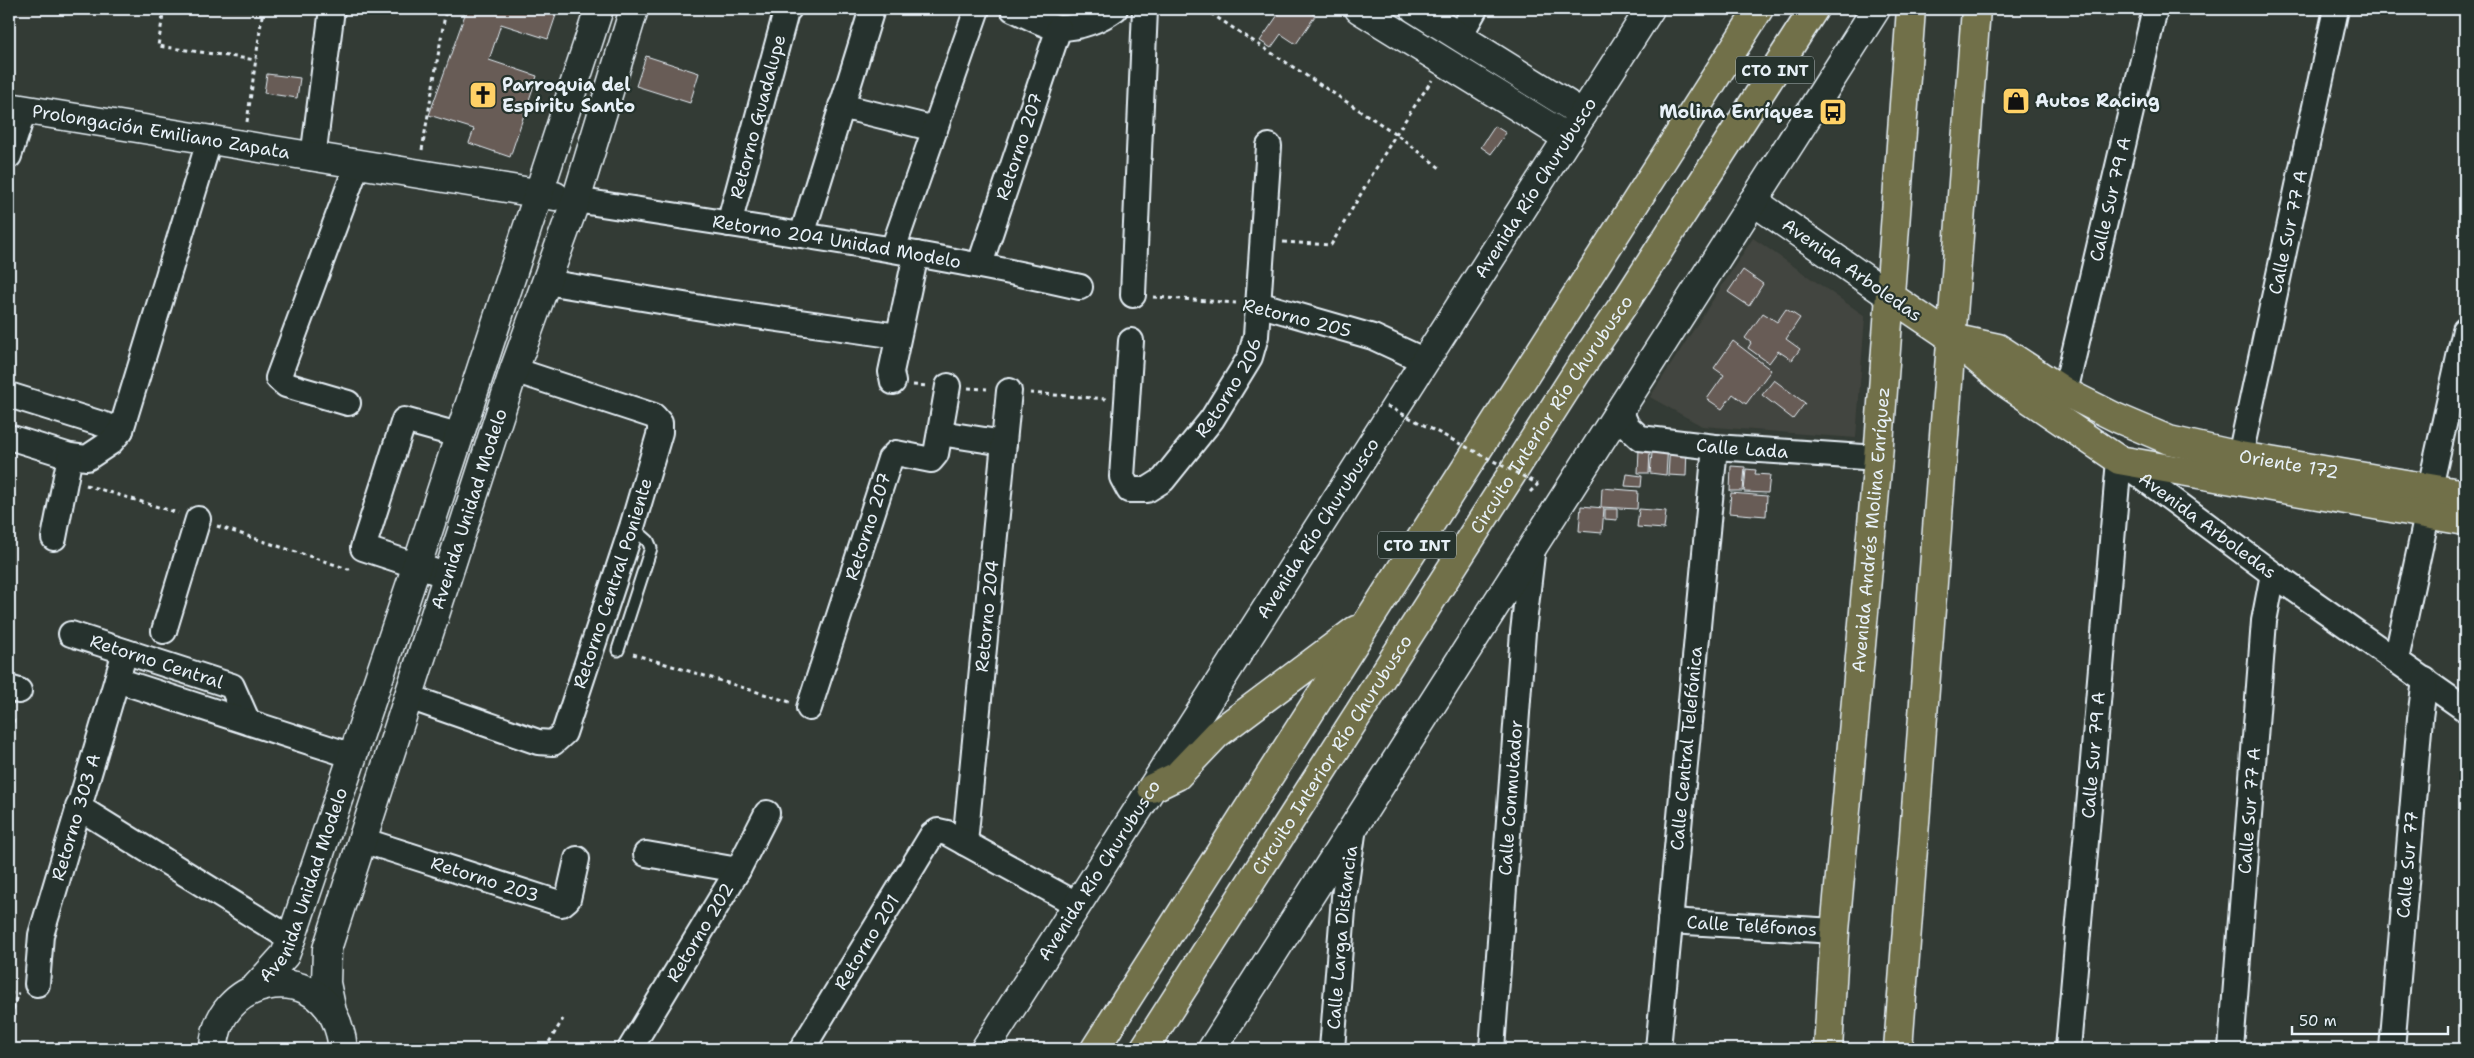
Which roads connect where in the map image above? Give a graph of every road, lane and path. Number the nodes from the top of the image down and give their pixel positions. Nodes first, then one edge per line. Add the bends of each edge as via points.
1 (164, 9) edge
2 (263, 9) edge
3 (332, 9) edge
4 (446, 9) edge
5 (599, 9) edge
6 (634, 9) edge
7 (789, 9) edge
8 (872, 9) edge
9 (977, 9) edge
10 (1013, 9) edge
11 (1115, 9) edge
12 (1145, 9) edge
13 (1204, 9) edge
14 (1358, 9) edge
15 (1415, 9) edge
16 (1475, 9) edge
17 (1650, 9) edge
18 (1759, 9) edge
19 (1814, 9) edge
20 (1876, 9) edge
21 (1911, 9) edge
22 (1976, 9) edge
23 (2155, 9) edge
24 (2336, 9) edge
25 (1059, 28) junction
26 (1459, 37) junction
27 (256, 60) junction
28 (1432, 79) dead end
29 (841, 106) junction
30 (16, 109) edge
31 (1583, 114) junction
32 (247, 120) dead end
33 (935, 129) junction
34 (1396, 134) junction
35 (210, 138) junction
36 (1568, 138) junction
37 (1269, 146) dead end
38 (9, 156) edge
39 (313, 158) junction
40 (356, 165) junction
41 (1440, 168) dead end
42 (418, 173) junction
43 (539, 192) junction
44 (576, 200) junction
45 (1753, 201) junction
46 (729, 224) junction
47 (802, 235) junction
48 (1262, 241) junction
49 (893, 249) junction
50 (916, 254) junction
51 (980, 264) junction
52 (546, 282) junction
53 (1080, 287) dead end
54 (1134, 295) joint
55 (1890, 296) junction
56 (1258, 304) junction
57 (2465, 330) edge
58 (898, 336) junction
59 (1952, 338) junction
60 (1131, 340) dead end
61 (1425, 361) junction
62 (514, 370) junction
63 (893, 382) dead end
64 (948, 386) dead end
65 (1009, 391) dead end
66 (2064, 392) junction
67 (9, 395) edge
68 (348, 403) dead end
69 (1387, 406) dead end
70 (1620, 410) junction
71 (2116, 418) joint
72 (121, 430) junction
73 (940, 433) junction
74 (458, 435) junction
75 (9, 437) edge
76 (1004, 443) junction
77 (1715, 447) junction
78 (70, 456) junction
79 (2240, 456) junction
80 (1878, 458) junction
81 (2119, 460) junction
82 (1538, 484) dead end
83 (2430, 488) junction
84 (2465, 494) edge
85 (2427, 516) junction
86 (198, 520) dead end
87 (2465, 521) edge
88 (632, 527) junction
89 (54, 538) dead end
90 (1533, 546) junction
91 (417, 566) junction
92 (2273, 574) junction
93 (448, 576) junction
94 (1369, 620) junction
95 (164, 631) dead end
96 (71, 634) dead end
97 (618, 650) joint
98 (125, 652) junction
99 (2396, 660) junction
100 (117, 680) junction
101 (2425, 680) junction
102 (409, 697) junction
103 (809, 708) joint
104 (2465, 709) edge
105 (14, 719) dead end
106 (248, 722) junction
107 (9, 738) edge
108 (353, 756) junction
109 (1152, 788) junction
110 (78, 807) junction
111 (766, 813) dead end
112 (1354, 826) junction
113 (362, 840) junction
114 (965, 843) junction
115 (646, 854) dead end
116 (577, 859) dead end
117 (738, 870) junction
118 (1078, 905) junction
119 (1670, 922) junction
120 (1835, 931) junction
121 (291, 939) junction
122 (255, 988) junction
123 (27, 990) joint
124 (332, 1012) junction
125 (563, 1020) dead end
126 (9, 1025) edge
127 (210, 1044) edge
128 (342, 1049) edge
129 (545, 1049) edge
130 (630, 1049) edge
131 (802, 1049) edge
132 (985, 1049) edge
133 (1095, 1049) edge
134 (1144, 1049) edge
135 (1212, 1049) edge
136 (1332, 1049) edge
137 (1492, 1049) edge
138 (1658, 1049) edge
139 (1828, 1049) edge
140 (1898, 1049) edge
141 (2068, 1049) edge
142 (2231, 1049) edge
143 (2392, 1049) edge

1 - 27 path via 158,46
2 - 27 path
3 - 39 street, Prolongación Emiliano Zapata
4 - 42 path
5 - 43 street, Avenida Unidad Modelo
6 - 44 street, Avenida Unidad Modelo
7 - 46 street, Retorno Guadalupe
8 - 29 street
9 - 33 street
10 - 25 street
11 - 25 street via 1087,23
12 - 54 street
13 - 34 path
14 - 36 street
15 - 26 street
16 - 26 street
17 - 31 street, Avenida Río Churubusco
18 - 94 main road, CTO INT
19 - 134 main road, Circuito Interior Río Churubusco / CTO INT via 1577,372
20 - 45 street, CTO INT
21 - 55 main road, Avenida Andrés Molina Enríquez
22 - 59 main road
23 - 66 street, Calle Sur 79 A
24 - 79 street, Calle Sur 77 A
25 - 51 street, Retorno 207
26 - 31 street
27 - 32 path
28 - 34 path
29 - 33 street
29 - 47 street
30 - 35 street, Prolongación Emiliano Zapata
30 - 38 street
31 - 36 street, Avenida Río Churubusco
33 - 49 street
34 - 41 path
34 - 48 path via 1331,245
35 - 39 street, Prolongación Emiliano Zapata
35 - 72 street
36 - 61 street, Avenida Río Churubusco
37 - 48 street, Retorno 206
39 - 40 street, Prolongación Emiliano Zapata
40 - 42 street, Prolongación Emiliano Zapata
40 - 68 street via 278,378 286,385
42 - 43 street, Prolongación Emiliano Zapata
43 - 44 street, Retorno 204 Unidad Modelo
43 - 74 street, Avenida Unidad Modelo
44 - 46 street, Retorno 204 Unidad Modelo
44 - 52 street, Avenida Unidad Modelo
45 - 55 street, Avenida Arboledas
45 - 70 street, CTO INT
46 - 47 street, Retorno 204 Unidad Modelo
47 - 49 street, Retorno 204 Unidad Modelo
48 - 56 street, Retorno 206
49 - 50 street, Retorno 204 Unidad Modelo
50 - 51 street, Retorno 204 Unidad Modelo
50 - 58 street
51 - 53 street, Retorno 204 Unidad Modelo
52 - 58 street
52 - 62 street, Avenida Unidad Modelo
54 - 56 path, Retorno 205
55 - 59 main road, Avenida Arboledas
55 - 80 main road, Avenida Andrés Molina Enríquez
56 - 60 street, Retorno 206 via 1256,336 1250,358 1212,419 1163,480 1147,490 1128,490 1122,477
56 - 61 street, Retorno 205 via 1373,337
57 - 83 street
58 - 63 street via 891,372
59 - 66 main road, Avenida Arboledas via 1998,348
59 - 81 main road, Avenida Arboledas via 2007,384
59 - 140 main road
61 - 109 street, Avenida Río Churubusco
62 - 88 street, Retorno Central Poniente via 654,416 660,423
62 - 93 street, Avenida Unidad Modelo
64 - 73 street, Retorno 207
65 - 76 street, Retorno 204
66 - 71 main road, Avenida Arboledas
67 - 72 street
69 - 82 path, bridge
70 - 77 street, Calle Lada via 1627,426 1640,438
70 - 90 street, CTO INT
71 - 79 main road, Oriente 172 via 2170,440
72 - 78 street via 111,442 87,458
73 - 76 street
73 - 103 street, Retorno 207 via 936,454 930,460 896,453 890,459
74 - 91 street, Avenida Unidad Modelo
74 - 91 street via 404,420 363,548
75 - 78 street
76 - 114 street, Retorno 204
77 - 80 street, Calle Lada
77 - 119 street, Calle Central Telefónica
78 - 89 street
79 - 83 main road, Oriente 172
80 - 120 main road, Avenida Andrés Molina Enríquez
81 - 85 main road, Oriente 172
81 - 92 street, Avenida Arboledas
81 - 141 street, Calle Sur 79 A
83 - 84 main road, Oriente 172
85 - 87 main road, Oriente 172
85 - 99 street
86 - 95 street
88 - 97 lane via 651,548
88 - 102 street, Retorno Central Poniente via 564,733 553,743 538,742
90 - 112 street, CTO INT
90 - 137 street, Calle Conmutador via 1523,632
91 - 93 street
91 - 108 street, Avenida Unidad Modelo
92 - 99 street, Avenida Arboledas
92 - 142 street, Calle Sur 77 A via 2264,621
93 - 102 street, Avenida Unidad Modelo
94 - 109 main road via 1217,734 1177,776
94 - 133 main road, CTO INT
96 - 98 street, Retorno Central
97 - 103 path
98 - 100 street, Retorno 303 A
98 - 106 street, Retorno Central via 232,686
99 - 101 street, Avenida Arboledas
100 - 106 street, Retorno Central
100 - 110 street, Retorno 303 A
101 - 104 street, Avenida Arboledas
101 - 143 street, Calle Sur 77
102 - 113 street, Avenida Unidad Modelo
105 - 107 path
106 - 108 street, Retorno Central
108 - 121 street, Avenida Unidad Modelo
109 - 118 street, Avenida Río Churubusco
110 - 121 street
110 - 123 street, Retorno 303 A
111 - 117 street, Retorno 202
112 - 135 street, CTO INT
112 - 136 street, Calle Larga Distancia via 1344,897
113 - 116 street, Retorno 203 via 562,904 568,899
113 - 124 street, Avenida Unidad Modelo via 327,950 326,982
114 - 118 street
114 - 131 street, Retorno 201 via 938,831 932,835
115 - 117 street
117 - 130 street, Retorno 202
118 - 132 street, Avenida Río Churubusco
119 - 120 street, Calle Teléfonos
119 - 138 street, Calle Central Telefónica
120 - 139 main road, Avenida Andrés Molina Enríquez
121 - 122 street, Avenida Unidad Modelo via 285,955
122 - 124 street via 284,984 311,992
122 - 127 street via 229,1006
123 - 126 path
124 - 128 street via 343,1040
125 - 129 path

